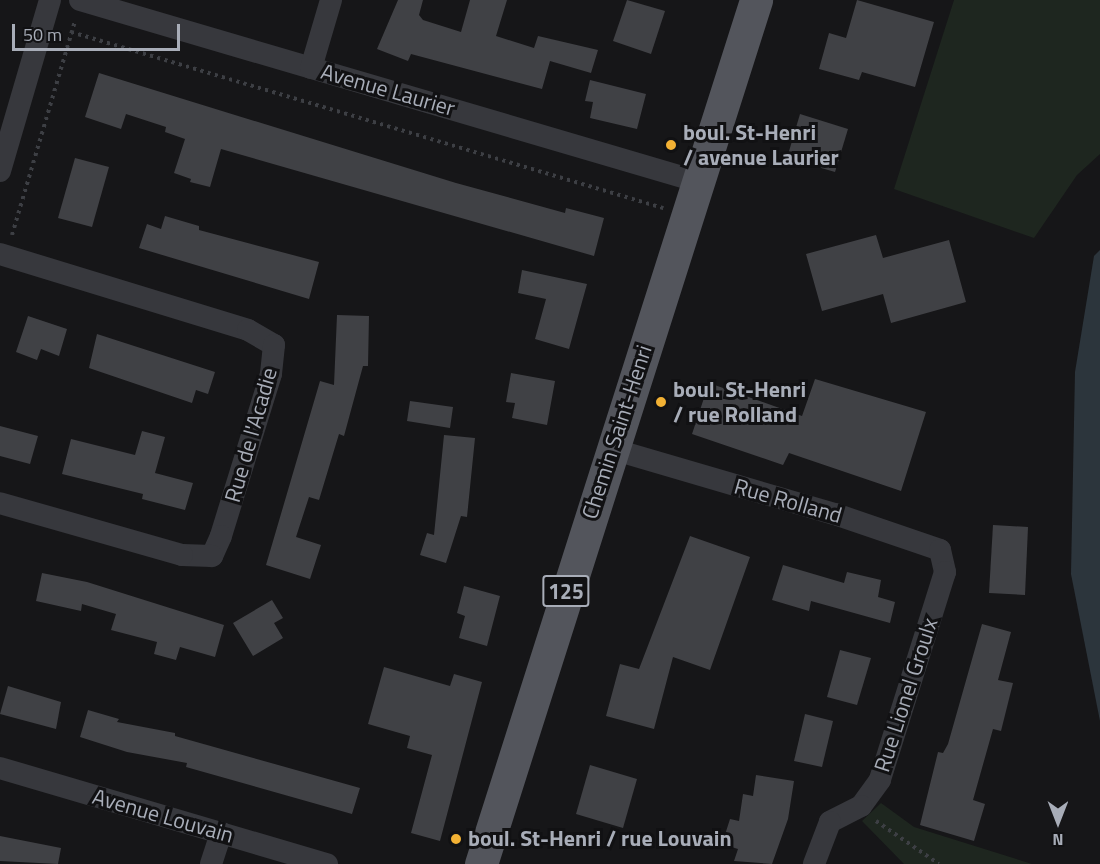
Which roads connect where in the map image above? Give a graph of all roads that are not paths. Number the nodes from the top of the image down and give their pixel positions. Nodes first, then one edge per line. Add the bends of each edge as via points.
1 (50, 0) edge
2 (332, 0) edge
3 (756, 0) edge
4 (77, 10) edge
5 (311, 68) junction
6 (0, 171) edge
7 (696, 181) junction
8 (6, 244) edge
9 (612, 449) junction
10 (0, 503) edge
11 (945, 573) joint
12 (0, 768) edge
13 (221, 832) junction
14 (212, 864) edge
15 (327, 864) edge
16 (481, 864) edge
17 (814, 864) edge

1 - 6 street
2 - 5 street
3 - 7 main road, Chemin Saint-Henri / 125
4 - 5 street, Avenue Laurier
5 - 7 street, Avenue Laurier
7 - 9 main road, Chemin Saint-Henri / 125
8 - 10 street, Rue de l'Acadie via 248,330 274,345 271,374 212,556 182,555
9 - 11 street, Rue Rolland via 902,534 940,550
9 - 16 main road, Chemin Saint-Henri / 125
11 - 17 street, Rue Lionel Groulx via 880,780 861,806 830,822
12 - 13 street, Avenue Louvain
13 - 14 street
13 - 15 street, Avenue Louvain

